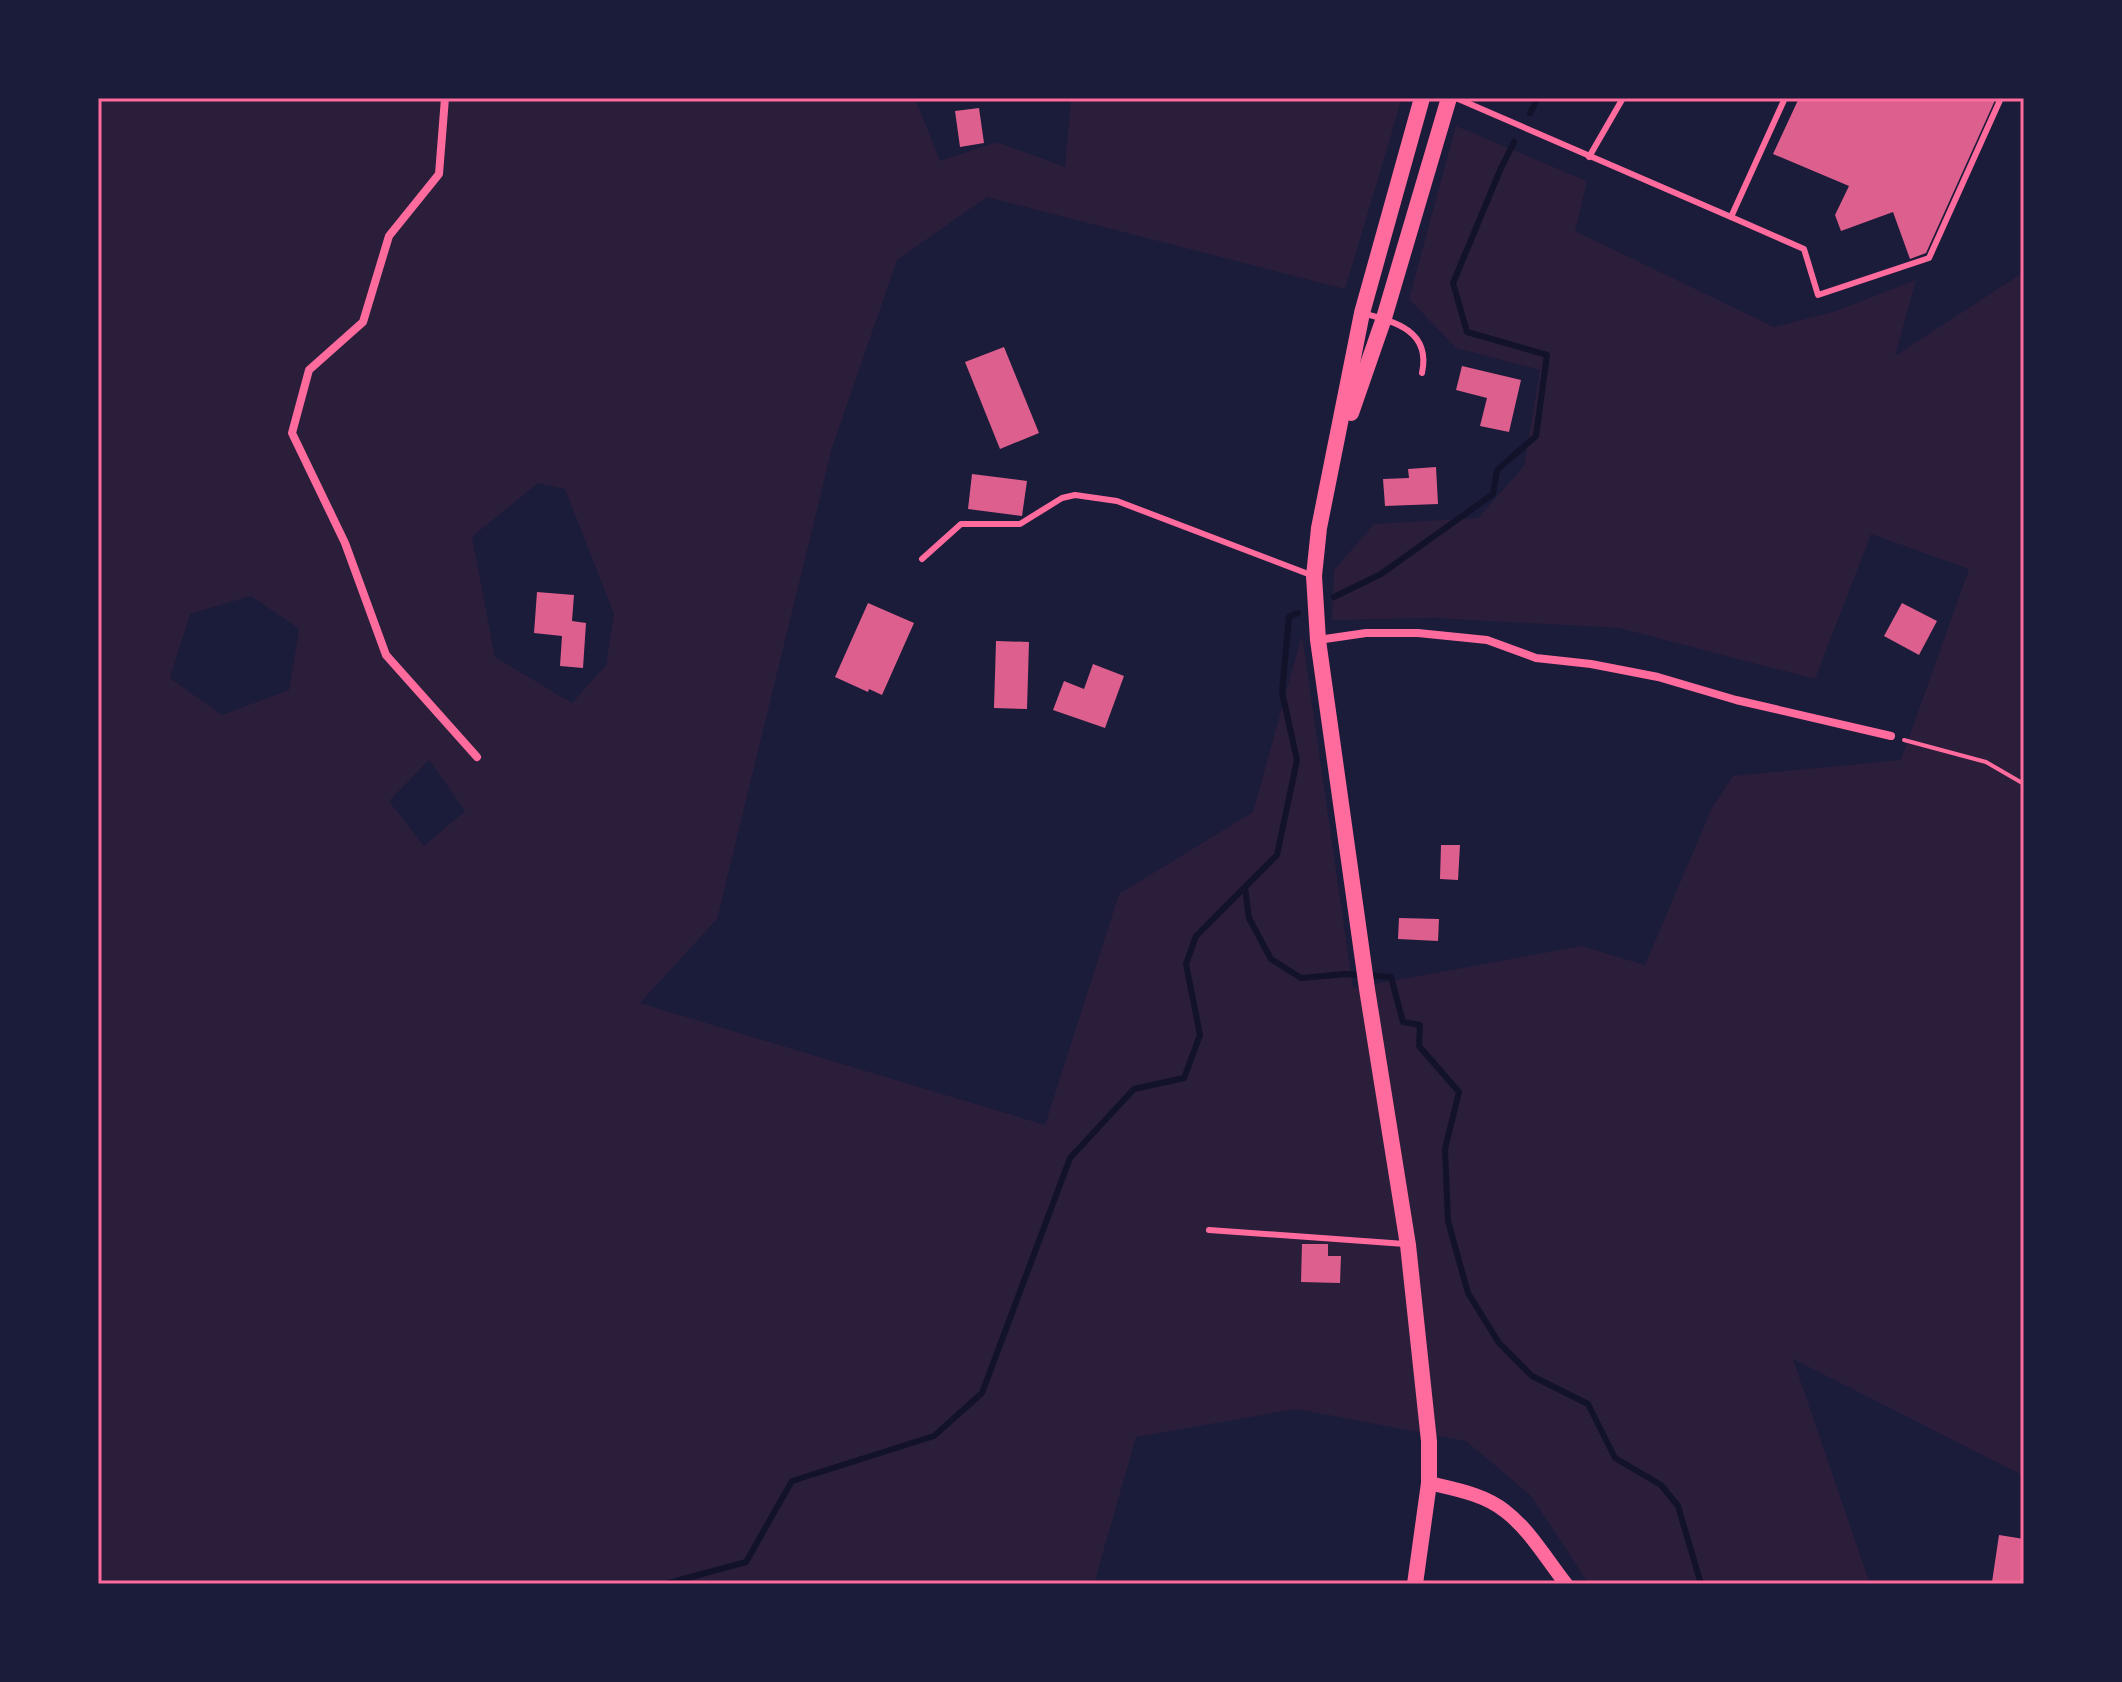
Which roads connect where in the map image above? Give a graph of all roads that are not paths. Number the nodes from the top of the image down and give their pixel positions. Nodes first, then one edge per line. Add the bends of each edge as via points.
1 (445, 98) edge
2 (1422, 98) edge
3 (1449, 98) edge
4 (1456, 98) edge
5 (1623, 98) edge
6 (1785, 98) edge
7 (2001, 98) edge
8 (1589, 157) junction
9 (1731, 217) junction
10 (1362, 313) junction
11 (1384, 318) junction
12 (1422, 373) dead end
13 (1330, 471) junction
14 (922, 559) dead end
15 (1314, 576) junction
16 (1318, 640) junction
17 (1891, 736) road end
18 (477, 757) dead end
19 (1209, 1230) dead end
20 (1408, 1245) junction
21 (1429, 1483) junction
22 (1415, 1584) edge
23 (1566, 1584) edge

1 - 18 street via 439,174 389,236 363,322 309,370 292,433 345,543 386,655
2 - 10 main road
3 - 11 main road
4 - 8 lane
5 - 8 lane
6 - 9 lane
7 - 9 lane via 1929,258 1818,295 1804,249
8 - 9 lane
10 - 11 lane
10 - 13 main road
11 - 12 lane via 1415,333 1426,356
11 - 13 main road
13 - 15 main road
14 - 15 lane via 961,524 1020,524 1075,495 1117,501
15 - 16 main road
16 - 17 street via 1366,633 1487,640 1536,658 1658,677
16 - 20 main road
19 - 20 lane
20 - 21 main road
21 - 22 main road
21 - 23 street via 1468,1492 1505,1510

